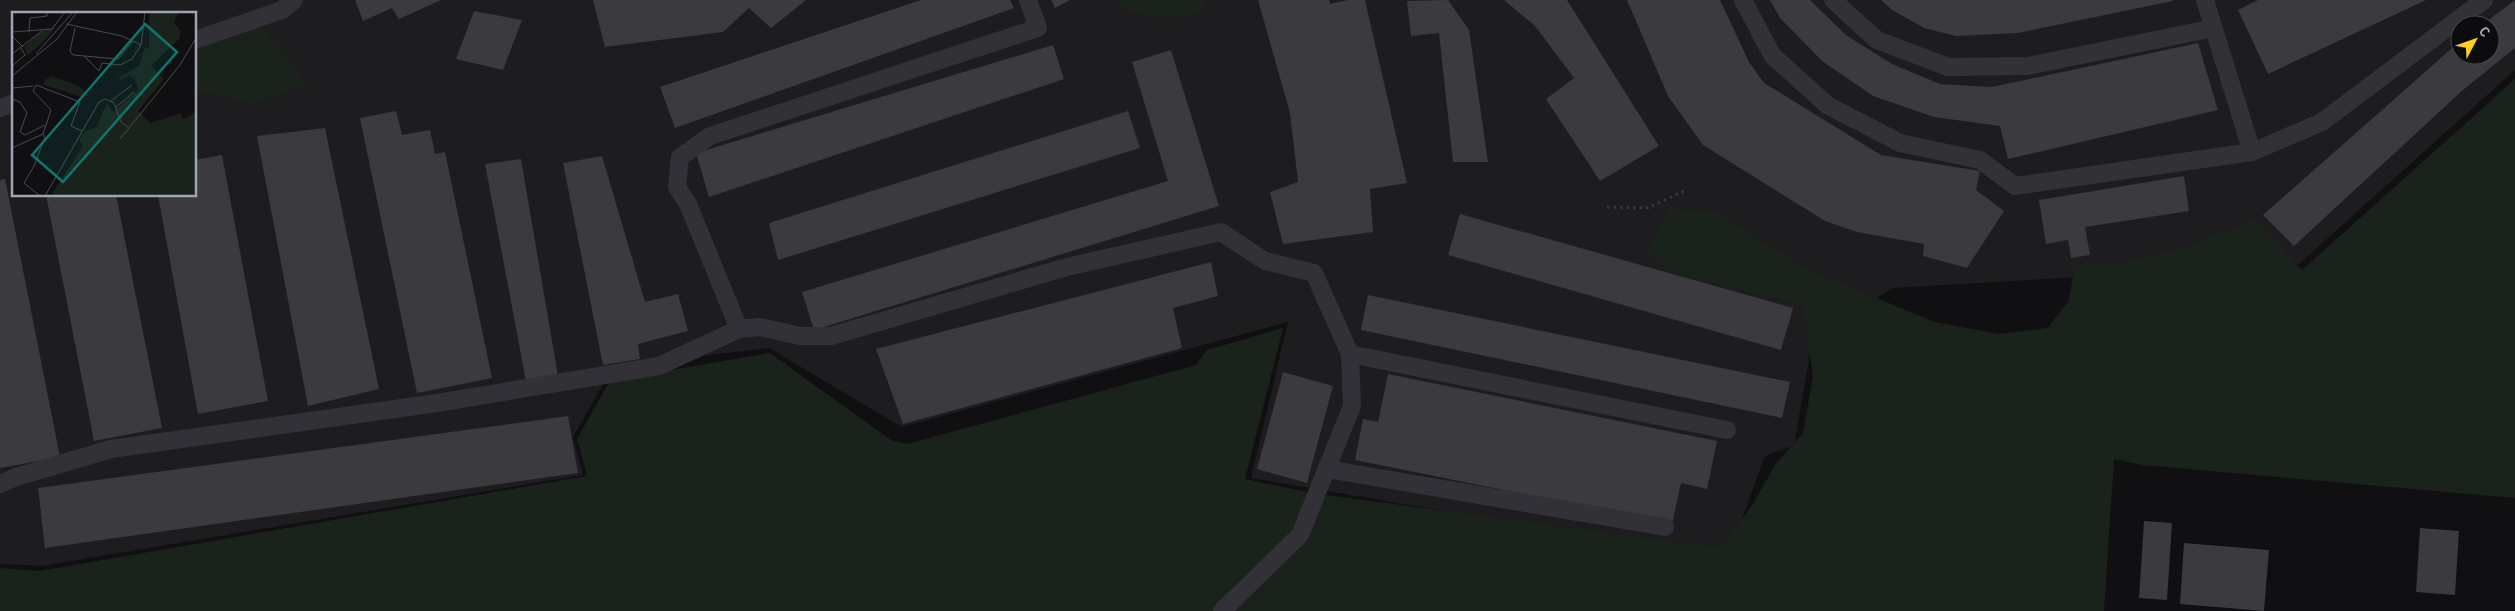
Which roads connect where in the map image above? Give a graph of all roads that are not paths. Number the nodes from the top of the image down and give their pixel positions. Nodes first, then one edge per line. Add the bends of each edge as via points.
1 (294, 0) edge
2 (1028, 0) edge
3 (1743, 0) edge
4 (1833, 0) edge
5 (2205, 0) edge
6 (2484, 0) edge
7 (2214, 28) junction
8 (196, 40) edge
9 (12, 104) edge
10 (0, 108) edge
11 (2252, 152) junction
12 (738, 329) junction
13 (1350, 354) junction
14 (1727, 430) dead end
15 (1327, 469) junction
16 (0, 484) edge
17 (1665, 527) dead end
18 (1222, 611) edge

1 - 8 lane via 282,10
2 - 12 lane via 1038,28 710,136 680,157 677,187 688,204
3 - 11 lane via 1772,55 1826,104 1900,143 1980,160 2015,186
4 - 7 lane via 1877,40 1948,67 2028,66
5 - 7 lane
6 - 11 lane via 2322,122
7 - 11 lane
9 - 10 lane
12 - 13 lane via 760,327 800,336 831,336 1068,267 1221,232 1265,261 1314,273
12 - 16 lane via 659,366 437,403 111,450 16,476
13 - 14 lane
13 - 15 lane via 1352,406
15 - 17 lane
15 - 18 lane via 1300,535

